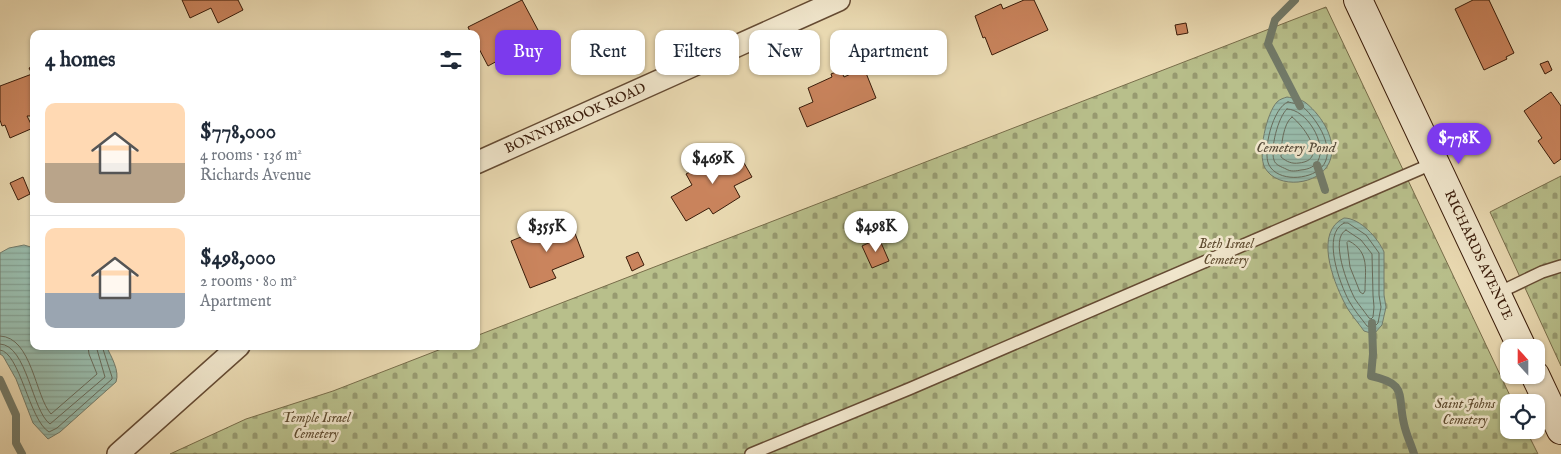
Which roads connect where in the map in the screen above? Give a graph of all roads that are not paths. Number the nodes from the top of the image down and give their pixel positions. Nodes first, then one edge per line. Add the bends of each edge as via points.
1 (839, 0) edge
2 (1358, 0) edge
3 (480, 161) edge
4 (1434, 163) junction
5 (1561, 266) edge
6 (1496, 294) junction
7 (1518, 339) edge
8 (235, 350) edge
9 (1539, 384) edge
10 (1561, 430) edge
11 (118, 454) edge
12 (752, 454) edge

1 - 3 street, BONNYBROOK ROAD
2 - 4 street, RICHARDS AVENUE
4 - 6 street, RICHARDS AVENUE
4 - 12 lane
5 - 6 lane
6 - 7 street, RICHARDS AVENUE
8 - 11 street
9 - 10 street

